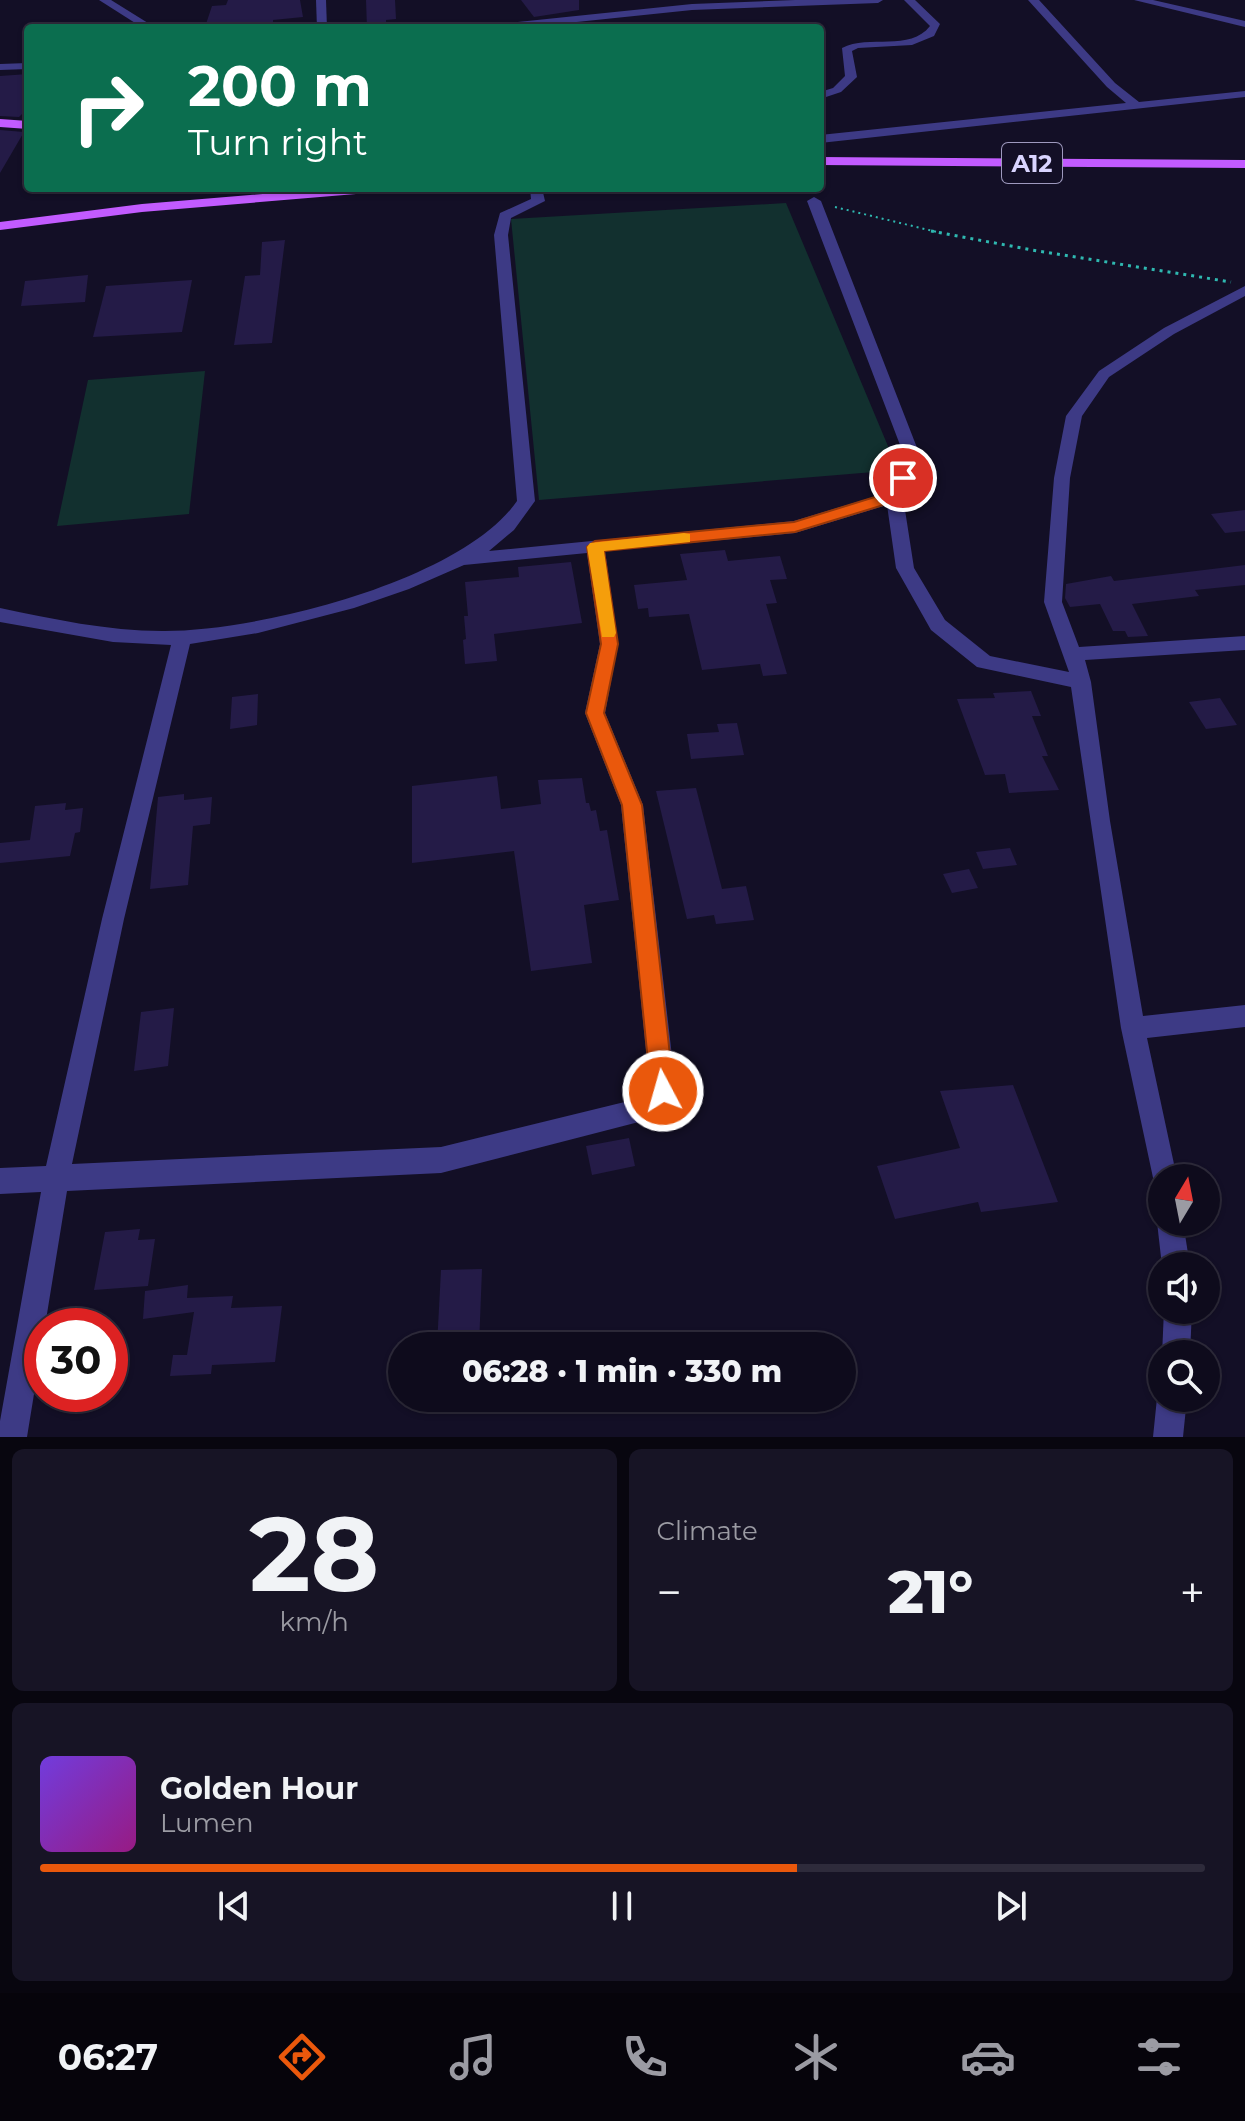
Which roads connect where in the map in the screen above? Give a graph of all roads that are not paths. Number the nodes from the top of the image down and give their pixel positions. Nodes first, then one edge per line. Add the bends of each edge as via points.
1 (104, 0) edge
2 (321, 0) edge
3 (878, 0) edge
4 (909, 0) edge
5 (1033, 0) edge
6 (1139, 0) edge
7 (144, 24) edge
8 (322, 24) edge
9 (511, 24) edge
10 (1245, 24) edge
11 (24, 66) edge
12 (0, 67) edge
13 (1245, 94) edge
14 (824, 95) edge
15 (1137, 106) junction
16 (0, 123) edge
17 (24, 125) edge
18 (824, 139) edge
19 (824, 161) edge
20 (1245, 164) edge
21 (221, 192) edge
22 (332, 192) edge
23 (537, 192) edge
24 (814, 201) road end
25 (0, 215) edge
26 (0, 226) edge
27 (1238, 286) edge
28 (894, 497) junction
29 (595, 547) junction
30 (461, 560) junction
31 (0, 615) edge
32 (182, 638) junction
33 (1245, 643) edge
34 (1074, 654) junction
35 (1081, 682) junction
36 (1245, 1016) edge
37 (1133, 1028) junction
38 (1161, 1164) edge
39 (56, 1180) junction
40 (0, 1181) edge
41 (1171, 1412) edge
42 (12, 1437) edge
43 (1168, 1437) edge

1 - 7 street
2 - 8 street
3 - 9 street via 581,12
4 - 14 street via 936,26 933,32 922,41 846,50 851,77
5 - 15 street
6 - 10 street
11 - 12 street
13 - 15 street
15 - 18 street
16 - 17 main road
19 - 20 main road, A12
21 - 25 main road
22 - 26 main road
23 - 30 street via 538,201 505,216 501,235 526,501 507,527
24 - 28 street via 913,458
27 - 34 street via 1104,374 1074,416 1062,478 1053,602
28 - 29 street via 795,527
28 - 35 street via 905,568 938,625 984,662
29 - 30 street
29 - 39 street via 609,644 595,713 632,805 663,1091 653,1107 441,1160
30 - 32 street via 379,593 267,625
31 - 32 street via 88,632
32 - 39 street
33 - 34 street
34 - 35 street
35 - 37 street
36 - 37 street
37 - 38 street
39 - 40 street
39 - 42 street
41 - 43 street

